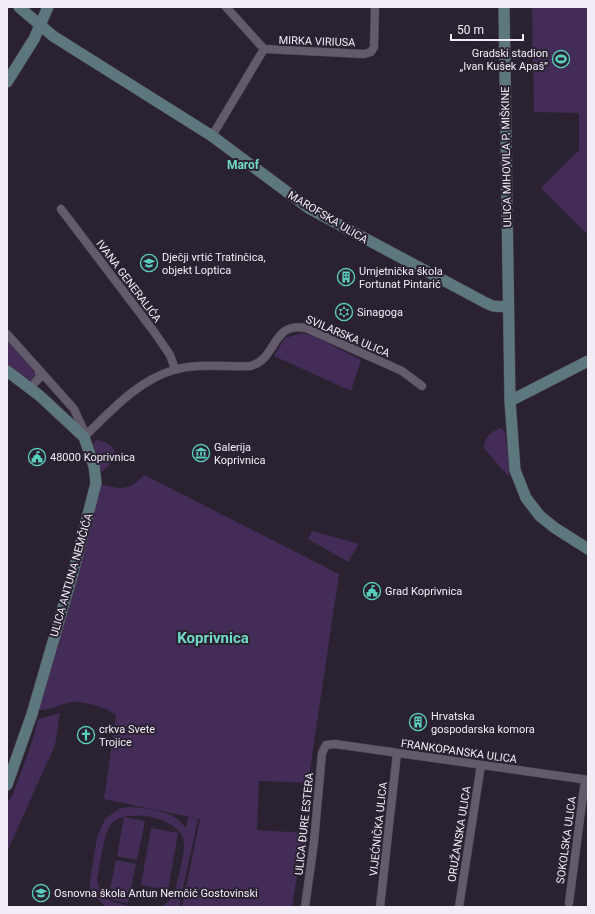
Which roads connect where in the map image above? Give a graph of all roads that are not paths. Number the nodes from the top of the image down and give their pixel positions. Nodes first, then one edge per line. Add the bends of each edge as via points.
1 (19, 7) edge
2 (48, 7) edge
3 (226, 7) edge
4 (375, 7) edge
5 (504, 7) edge
6 (40, 26) junction
7 (264, 49) junction
8 (7, 82) edge
9 (212, 136) junction
10 (61, 209) dead end
11 (508, 307) junction
12 (7, 334) edge
13 (588, 361) edge
14 (175, 369) junction
15 (39, 371) junction
16 (7, 372) edge
17 (422, 386) dead end
18 (30, 388) junction
19 (510, 401) junction
20 (84, 437) junction
21 (588, 549) edge
22 (326, 745) joint
23 (397, 753) junction
24 (481, 765) junction
25 (586, 780) edge
26 (7, 785) edge
27 (568, 903) dead end
28 (305, 907) edge
29 (380, 907) edge
30 (459, 907) edge

1 - 6 main road, MAROFSKA ULICA
2 - 6 main road
3 - 7 street
4 - 7 street, MIRKA VIRIUSA via 374,48 371,52 364,54
5 - 11 main road, ULICA MIHOVILA P. MIŠKINE
6 - 8 main road
6 - 9 main road, MAROFSKA ULICA
7 - 9 street
9 - 11 main road, MAROFSKA ULICA via 318,213 486,303
10 - 14 street, IVANA GENERALIĆA via 155,333 170,355
11 - 19 main road, ULICA MIHOVILA P. MIŠKINE
12 - 15 street
13 - 19 main road
14 - 17 street, SVILARSKA ULICA via 258,364 284,331 298,326 402,371
14 - 20 street, SVILARSKA ULICA via 131,394
15 - 18 street via 40,377
15 - 20 street via 74,409 84,431
16 - 18 main road
18 - 20 main road
19 - 21 main road, ULICA MIHOVILA P. MIŠKINE via 515,470 522,492 540,516
20 - 26 main road, ULICA ANTUNA NEMČIĆA via 94,466 96,486 32,714
22 - 23 street, FRANKOPANSKA ULICA via 335,744
22 - 28 street, ULICA ĐURE ESTERA via 322,753
23 - 24 street, FRANKOPANSKA ULICA
23 - 29 street, VIJEĆNIČKA ULICA
24 - 25 street, FRANKOPANSKA ULICA
24 - 30 street, ORUŽANSKA ULICA
25 - 27 street, SOKOLSKA ULICA

